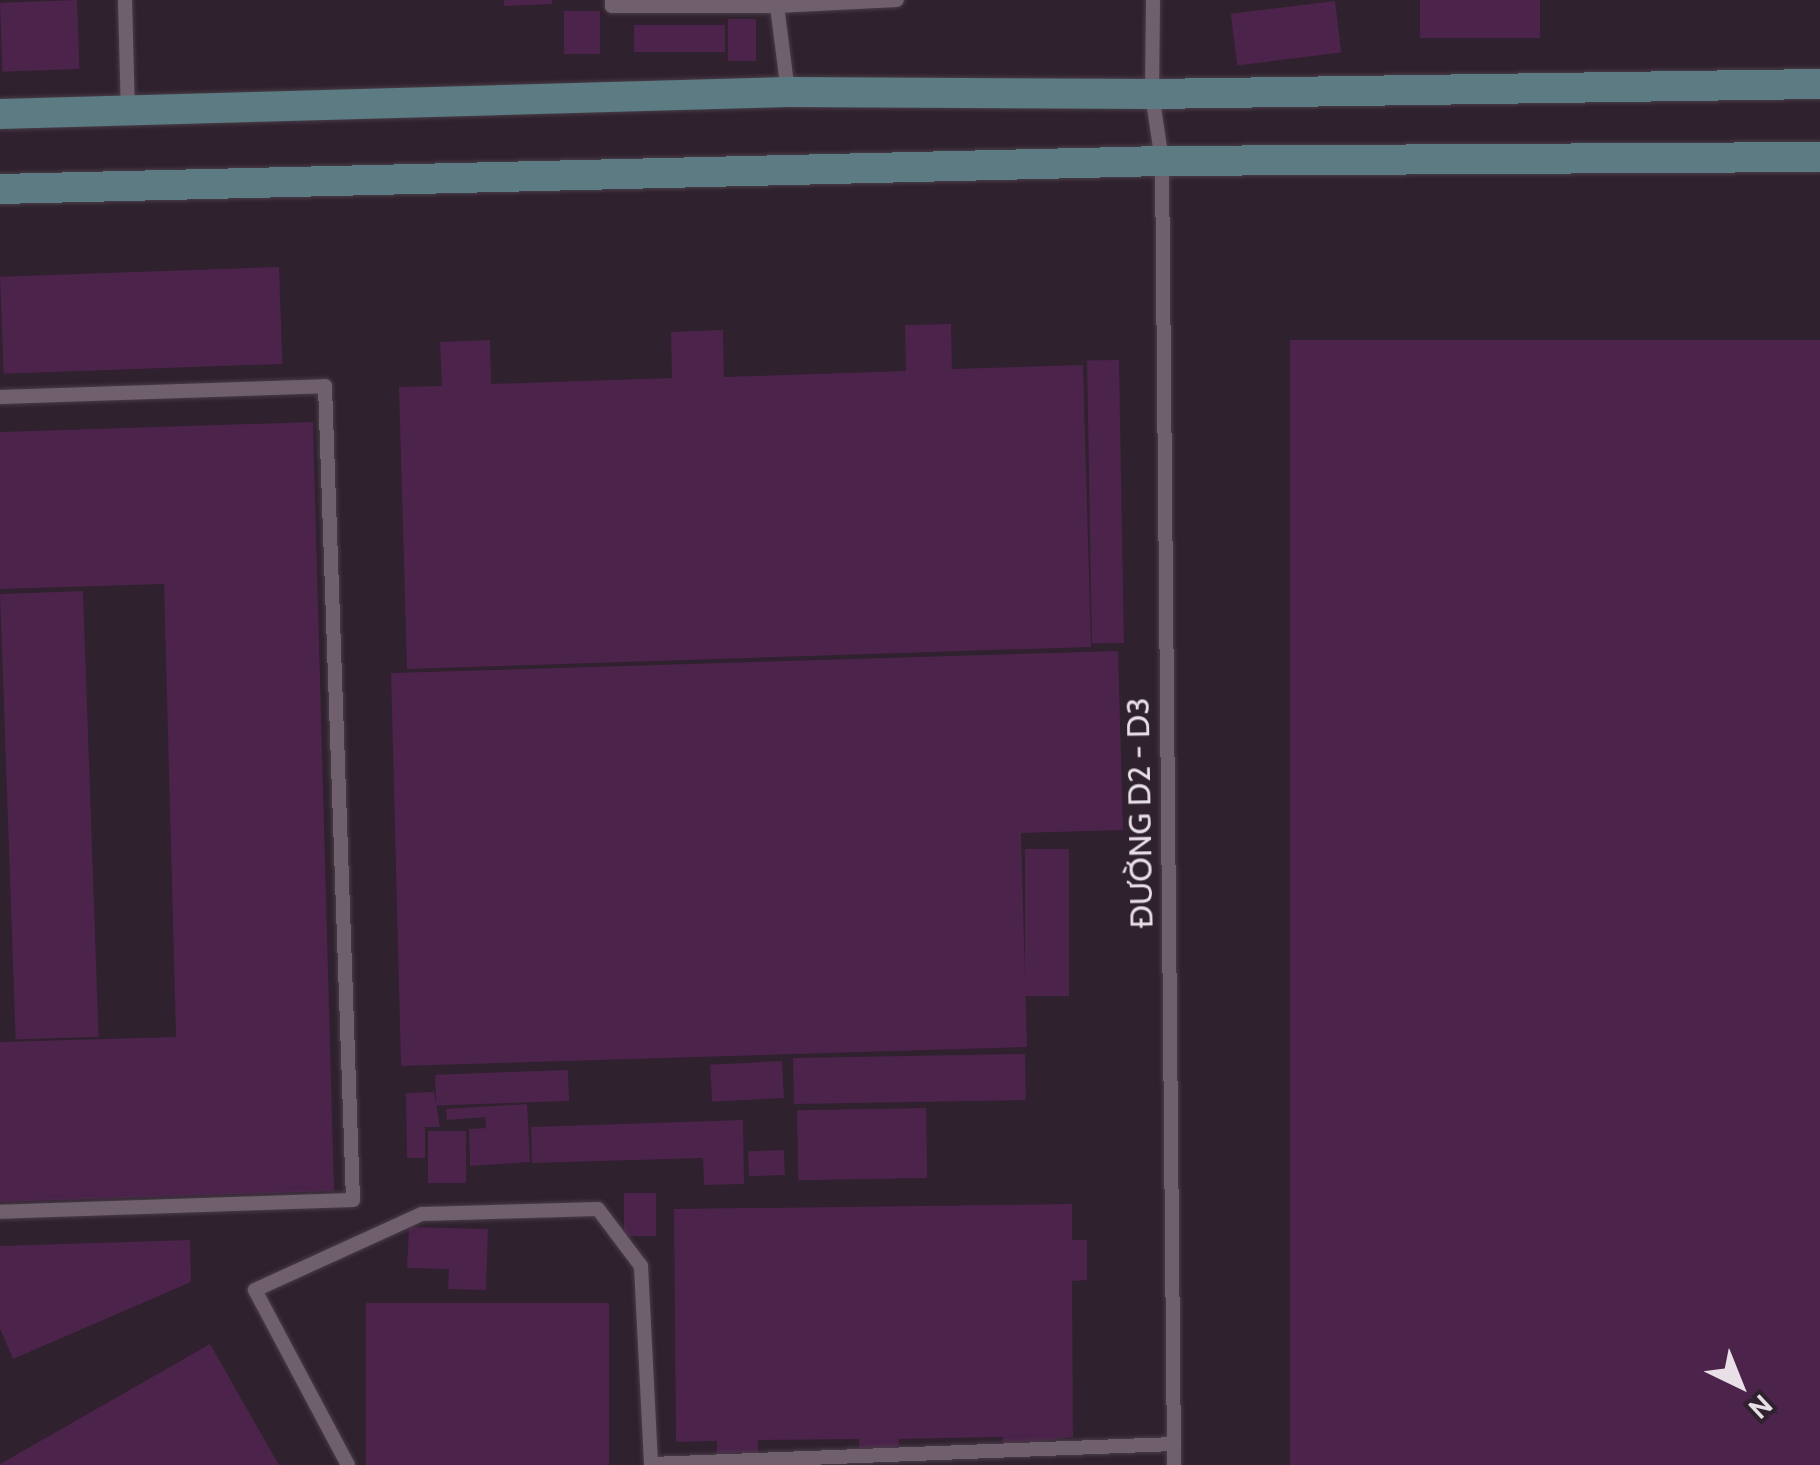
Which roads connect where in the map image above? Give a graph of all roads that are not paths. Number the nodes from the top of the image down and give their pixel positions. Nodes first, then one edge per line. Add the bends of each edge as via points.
1 (125, 0) edge
2 (612, 0) edge
3 (897, 0) edge
4 (1153, 0) edge
5 (777, 3) edge
6 (1820, 84) edge
7 (788, 92) junction
8 (1152, 94) junction
9 (128, 112) junction
10 (0, 114) edge
11 (1820, 157) edge
12 (1162, 161) junction
13 (0, 189) edge
14 (0, 397) edge
15 (0, 1212) edge
16 (1174, 1444) junction
17 (651, 1464) edge
18 (348, 1465) edge
19 (1174, 1465) edge

1 - 9 lane
2 - 5 lane via 612,6
3 - 5 lane
4 - 8 lane, ĐƯỜNG D2 - D3
5 - 7 lane
6 - 8 street
7 - 8 street
7 - 9 street
8 - 12 lane, ĐƯỜNG D2 - D3
9 - 10 street
11 - 12 street
12 - 13 street
12 - 16 lane, ĐƯỜNG D2 - D3
14 - 15 lane via 325,386 352,1200
16 - 17 lane
16 - 19 lane, ĐƯỜNG D2 - D3
17 - 18 lane via 640,1266 598,1208 422,1214 255,1290

